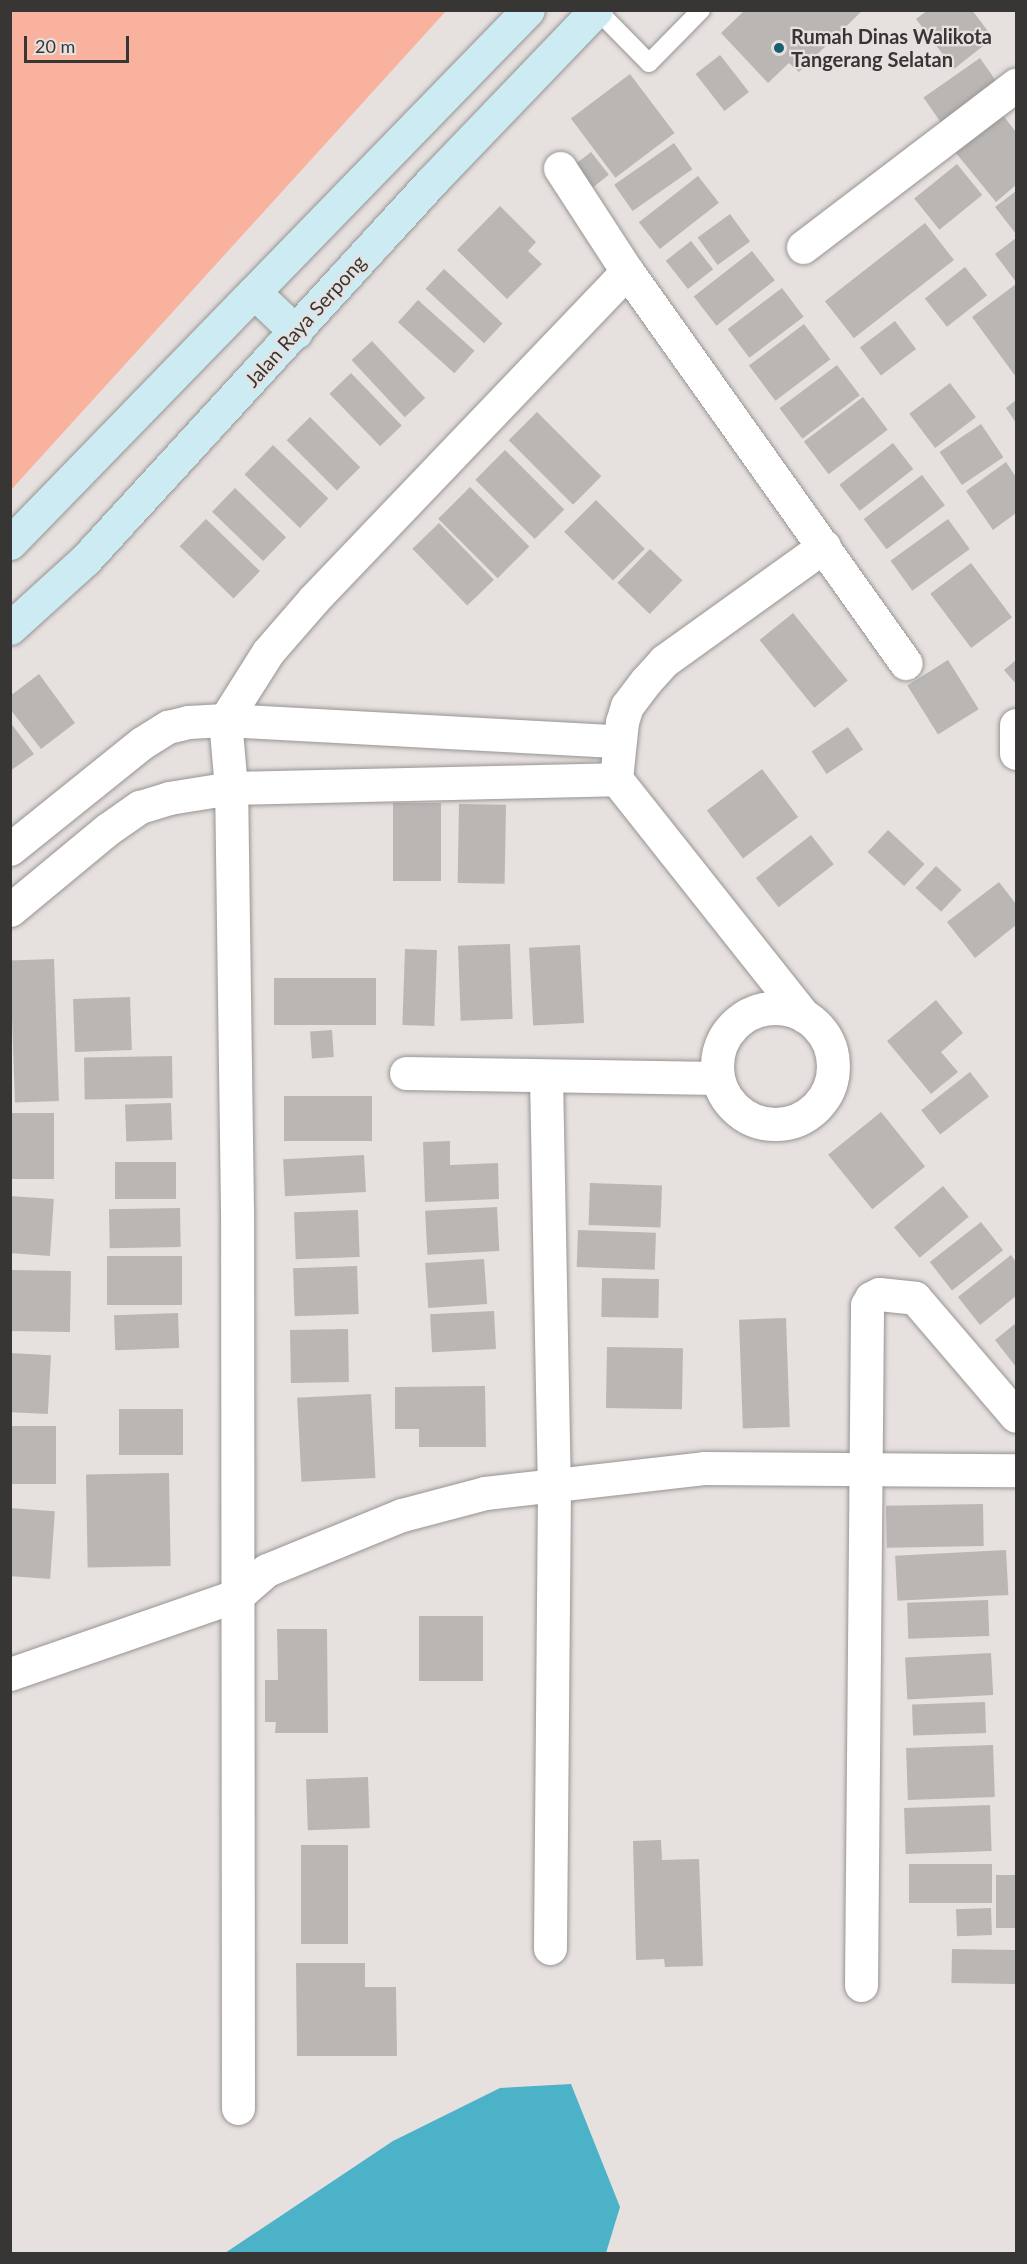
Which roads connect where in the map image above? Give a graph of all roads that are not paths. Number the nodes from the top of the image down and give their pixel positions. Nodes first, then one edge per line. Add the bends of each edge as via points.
1 (528, 10) edge
2 (596, 10) edge
3 (701, 10) edge
4 (1017, 85) edge
5 (560, 168) dead end
6 (803, 247) dead end
7 (627, 272) junction
8 (254, 292) junction
9 (296, 332) junction
10 (10, 543) edge
11 (824, 546) junction
12 (10, 628) edge
13 (906, 663) dead end
14 (225, 720) junction
15 (1017, 725) edge
16 (619, 741) junction
17 (1017, 753) edge
18 (616, 779) junction
19 (231, 788) junction
20 (10, 849) edge
21 (10, 909) edge
22 (804, 1016) junction
23 (406, 1073) dead end
24 (546, 1076) junction
25 (718, 1078) junction
26 (1017, 1416) edge
27 (866, 1468) junction
28 (1017, 1470) edge
29 (554, 1487) junction
30 (238, 1595) junction
31 (10, 1674) edge
32 (550, 1948) dead end
33 (861, 1985) dead end
34 (238, 2108) dead end

1 - 8 main road
2 - 3 lane via 649,63
2 - 9 main road, Jalan Raya Serpong
4 - 6 street
5 - 7 street
7 - 11 street
7 - 14 street via 314,599 268,652
8 - 9 main road
8 - 10 main road
9 - 12 main road, Jalan Raya Serpong via 85,560
11 - 13 street
11 - 16 street via 664,661 627,706
14 - 16 street
14 - 19 street
14 - 20 street via 168,728 142,743
15 - 17 street
16 - 18 street
18 - 19 street
18 - 22 street
19 - 21 street via 140,807
19 - 30 street
22 - 25 street via 767,1008 733,1025 723,1040
22 - 25 street via 820,1029 830,1048 833,1068 829,1089 801,1119 781,1124 759,1122 741,1113 726,1098
23 - 24 street
24 - 25 street
24 - 29 street
26 - 27 street via 915,1298 879,1294 867,1305
27 - 28 street
27 - 29 street via 704,1468
27 - 33 street
29 - 30 street via 485,1492 402,1515 267,1570
29 - 32 street
30 - 31 street
30 - 34 street

